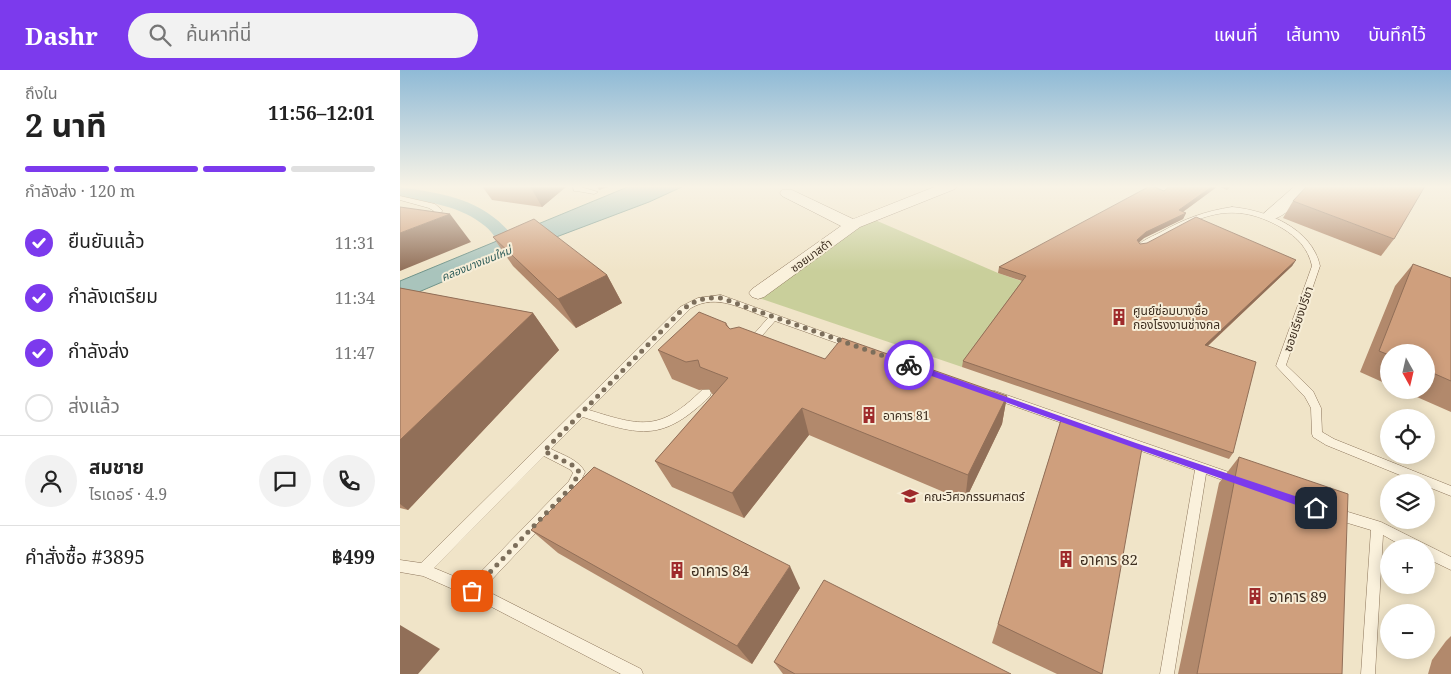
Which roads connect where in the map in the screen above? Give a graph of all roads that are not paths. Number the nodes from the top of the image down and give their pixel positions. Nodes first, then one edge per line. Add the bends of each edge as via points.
1 (437, 214) edge
2 (830, 214) edge
3 (880, 214) edge
4 (1203, 214) edge
5 (1260, 214) edge
6 (1272, 214) edge
7 (1269, 216) junction
8 (431, 222) edge
9 (855, 224) junction
10 (1141, 246) edge
11 (758, 293) dead end
12 (773, 318) junction
13 (858, 347) edge
14 (742, 352) edge
15 (980, 390) edge
16 (706, 393) edge
17 (582, 412) junction
18 (544, 451) junction
19 (1201, 469) junction
20 (1246, 484) edge
21 (1451, 492) edge
22 (1324, 510) edge
23 (1377, 526) junction
24 (1402, 539) edge
25 (1435, 556) edge
26 (1451, 564) edge
27 (400, 566) edge
28 (424, 570) junction
29 (472, 591) junction
30 (636, 674) edge
31 (1167, 674) edge
32 (1368, 674) edge

1 - 8 lane
2 - 9 street
3 - 9 street, ซอยมาสด้า
4 - 10 lane, ซอยเรียงปรีชา via 1192,217
5 - 7 lane, ซอยเรียงปรีชา
6 - 7 street
7 - 21 lane, ซอยเรียงปรีชา via 1300,237 1315,255 1316,266 1281,366 1309,394 1316,408 1316,434
9 - 11 street, ซอยมาสด้า
12 - 13 lane
12 - 14 lane
12 - 17 lane via 721,298 707,297 695,301 683,309
15 - 19 lane
16 - 17 lane via 690,410 655,426 625,426
17 - 18 lane
18 - 28 lane
18 - 29 lane via 576,467 578,477
19 - 20 lane
19 - 31 lane
22 - 23 lane
23 - 24 lane
23 - 32 lane
25 - 26 lane
27 - 28 lane
28 - 29 lane
29 - 30 lane

